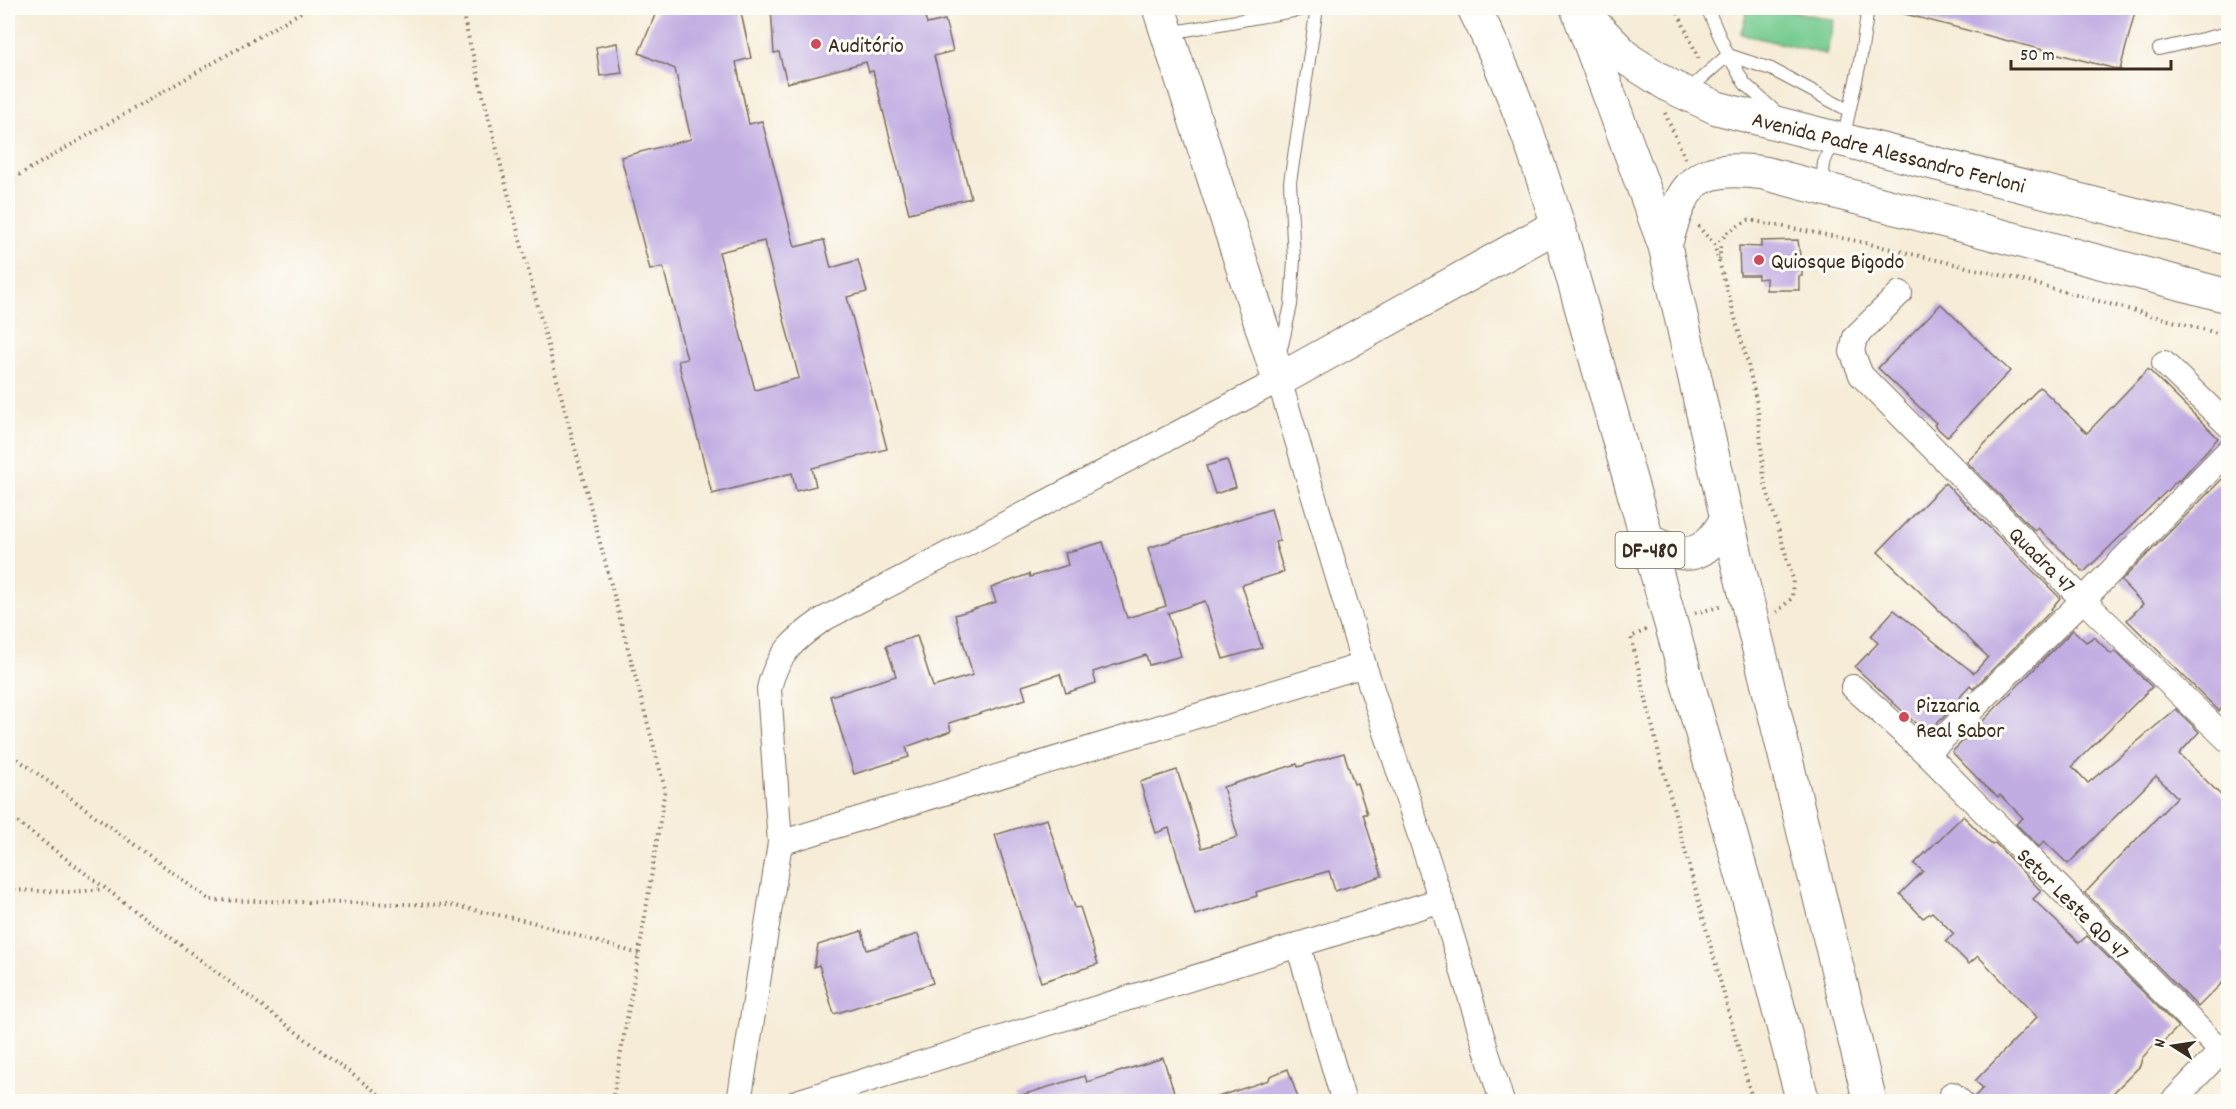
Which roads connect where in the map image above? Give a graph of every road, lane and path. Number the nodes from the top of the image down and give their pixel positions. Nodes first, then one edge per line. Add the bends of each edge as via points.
1 (308, 8) edge
2 (461, 8) edge
3 (1310, 8) edge
4 (1317, 8) edge
5 (1474, 8) edge
6 (1578, 8) edge
7 (1676, 8) edge
8 (1707, 8) edge
9 (1868, 8) edge
10 (1164, 20) edge
11 (2229, 33) edge
12 (2159, 50) dead end
13 (1728, 55) junction
14 (1695, 84) junction
15 (1846, 125) junction
16 (1797, 129) junction
17 (8, 179) edge
18 (1840, 194) junction
19 (1558, 225) junction
20 (2229, 238) edge
21 (1665, 246) junction
22 (1720, 264) dead end
23 (1900, 293) dead end
24 (2229, 296) edge
25 (2229, 336) edge
26 (2164, 363) dead end
27 (1276, 370) junction
28 (2229, 425) edge
29 (2229, 451) edge
30 (1727, 519) junction
31 (1647, 540) junction
32 (2083, 600) junction
33 (1364, 665) junction
34 (1853, 687) dead end
35 (2229, 740) edge
36 (8, 752) edge
37 (1927, 754) junction
38 (8, 815) edge
39 (780, 843) junction
40 (104, 889) junction
41 (8, 890) edge
42 (1441, 900) junction
43 (1298, 945) junction
44 (639, 954) junction
45 (2226, 1051) edge
46 (389, 1101) edge
47 (612, 1101) edge
48 (739, 1101) edge
49 (797, 1101) edge
50 (1344, 1101) edge
51 (1502, 1101) edge
52 (1803, 1101) edge
53 (1870, 1101) edge
54 (2172, 1101) edge

1 - 17 path
2 - 44 path via 665,789
3 - 10 lane
4 - 27 lane via 1290,182 1291,305
5 - 19 main road, DF-480 via 1499,57
6 - 14 main road, Avenida Padre Alessandro Ferloni via 1629,60
6 - 21 main road
7 - 14 path
8 - 13 lane
9 - 15 lane
10 - 27 main road
11 - 12 lane
13 - 14 lane
13 - 15 lane via 1771,69
13 - 16 lane via 1745,84
14 - 16 main road, Avenida Padre Alessandro Ferloni via 1717,108
15 - 16 main road, Avenida Padre Alessandro Ferloni
15 - 18 lane via 1828,153 1823,173
15 - 20 main road, Avenida Padre Alessandro Ferloni
18 - 21 main road via 1764,173 1717,171 1699,177 1685,190
18 - 24 main road
19 - 27 main road
19 - 31 main road, DF-480
21 - 30 main road
22 - 25 path via 1720,241 1749,220 2002,276
23 - 32 street, Quadra 47 via 1855,337 1852,352 1861,375
26 - 28 street
27 - 33 street
27 - 39 street via 799,636 782,655 769,689
29 - 32 street
30 - 31 main road via 1716,537 1697,551 1683,554
30 - 53 main road
31 - 52 main road, DF-480
32 - 35 street, Quadra 47
32 - 37 street
33 - 39 street
33 - 42 street
34 - 37 street, Setor Leste QD 47
36 - 44 path via 210,900 450,905 532,922
37 - 45 street, Setor Leste QD 47
38 - 40 path
39 - 48 street
40 - 41 path
40 - 46 path
42 - 43 street
42 - 51 street
43 - 49 street
43 - 50 street
44 - 47 path
45 - 54 street

